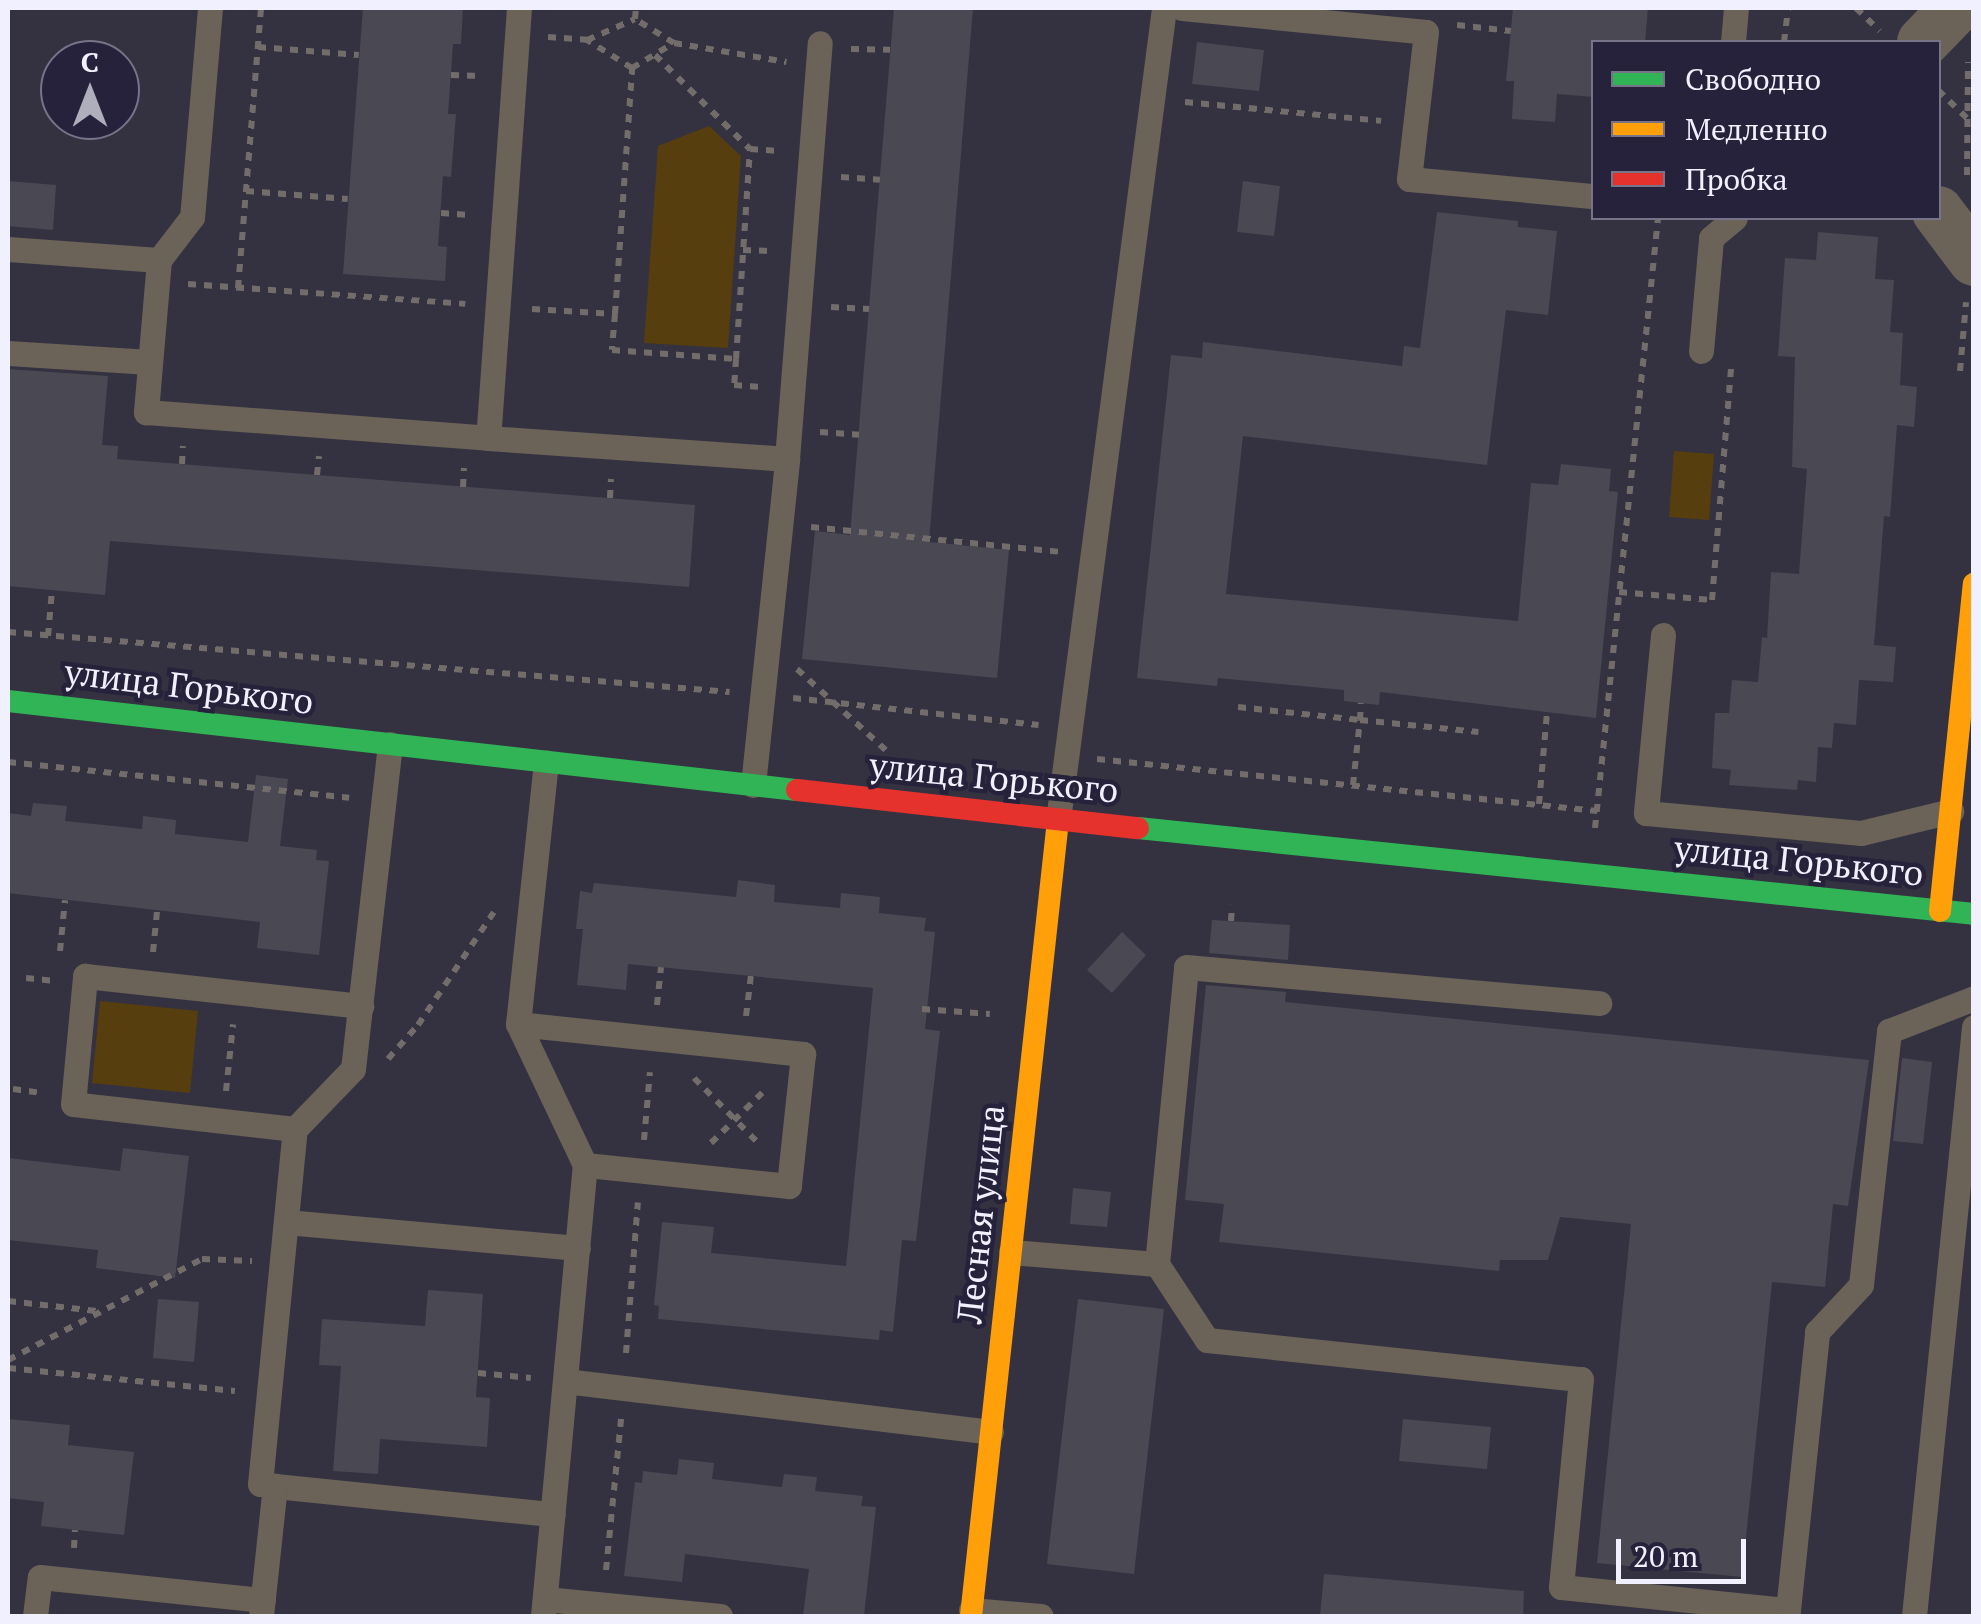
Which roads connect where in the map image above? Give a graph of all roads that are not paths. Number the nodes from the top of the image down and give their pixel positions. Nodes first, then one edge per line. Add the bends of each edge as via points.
1 (210, 8) edge
2 (519, 8) edge
3 (1164, 8) edge
4 (1182, 8) edge
5 (1736, 8) edge
6 (1956, 8) edge
7 (1733, 40) edge
8 (1905, 40) edge
9 (819, 55) road end
10 (1591, 196) edge
11 (1941, 216) edge
12 (1733, 220) edge
13 (8, 249) edge
14 (159, 260) junction
15 (1974, 260) edge
16 (1701, 350) dead end
17 (8, 353) edge
18 (150, 362) junction
19 (488, 438) junction
20 (788, 459) junction
21 (1974, 584) edge
22 (1664, 635) dead end
23 (8, 701) edge
24 (390, 744) junction
25 (546, 762) junction
26 (752, 785) junction
27 (1950, 810) junction
28 (1058, 820) junction
29 (1940, 910) junction
30 (1974, 914) edge
31 (1974, 998) edge
32 (1599, 1003) dead end
33 (361, 1006) junction
34 (518, 1024) junction
35 (1974, 1027) edge
36 (295, 1129) junction
37 (585, 1166) junction
38 (286, 1222) junction
39 (578, 1248) junction
40 (1011, 1252) junction
41 (1157, 1264) junction
42 (566, 1381) junction
43 (991, 1432) junction
44 (275, 1486) junction
45 (553, 1514) junction
46 (262, 1608) edge
47 (544, 1608) edge
48 (971, 1613) edge
49 (35, 1616) edge
50 (720, 1616) edge
51 (1042, 1616) edge
52 (1914, 1616) edge

1 - 14 lane via 192,217
2 - 19 lane
3 - 28 lane
4 - 10 lane via 1426,32 1410,179
5 - 7 lane
6 - 8 street
9 - 20 lane
11 - 15 street
12 - 16 lane via 1711,238
13 - 14 lane
14 - 18 lane
17 - 18 lane
18 - 19 lane via 146,412
19 - 20 lane
20 - 26 lane
21 - 27 street
22 - 27 lane via 1646,813 1860,833
23 - 24 street, улица Горького
24 - 25 street, улица Горького
24 - 33 lane
25 - 26 street, улица Горького
25 - 34 lane
26 - 28 street, улица Горького
27 - 29 street
28 - 29 street, улица Горького
28 - 40 street, Лесная улица
29 - 30 street, улица Горького
31 - 41 lane via 1889,1031 1861,1285 1817,1332 1788,1610 1561,1587 1581,1379 1207,1340
32 - 41 lane via 1186,968
33 - 36 lane via 353,1069
33 - 36 lane via 85,976 73,1104
34 - 37 lane
34 - 37 lane via 803,1054 789,1186
35 - 52 lane
36 - 38 lane
37 - 39 lane
38 - 39 lane
38 - 44 lane via 260,1484
39 - 42 lane
40 - 41 lane
40 - 43 street, Лесная улица
42 - 43 lane
42 - 45 lane
43 - 48 street, Лесная улица
44 - 45 lane
44 - 46 lane
45 - 47 lane
46 - 49 lane via 40,1577
47 - 50 lane via 603,1604
48 - 51 lane

